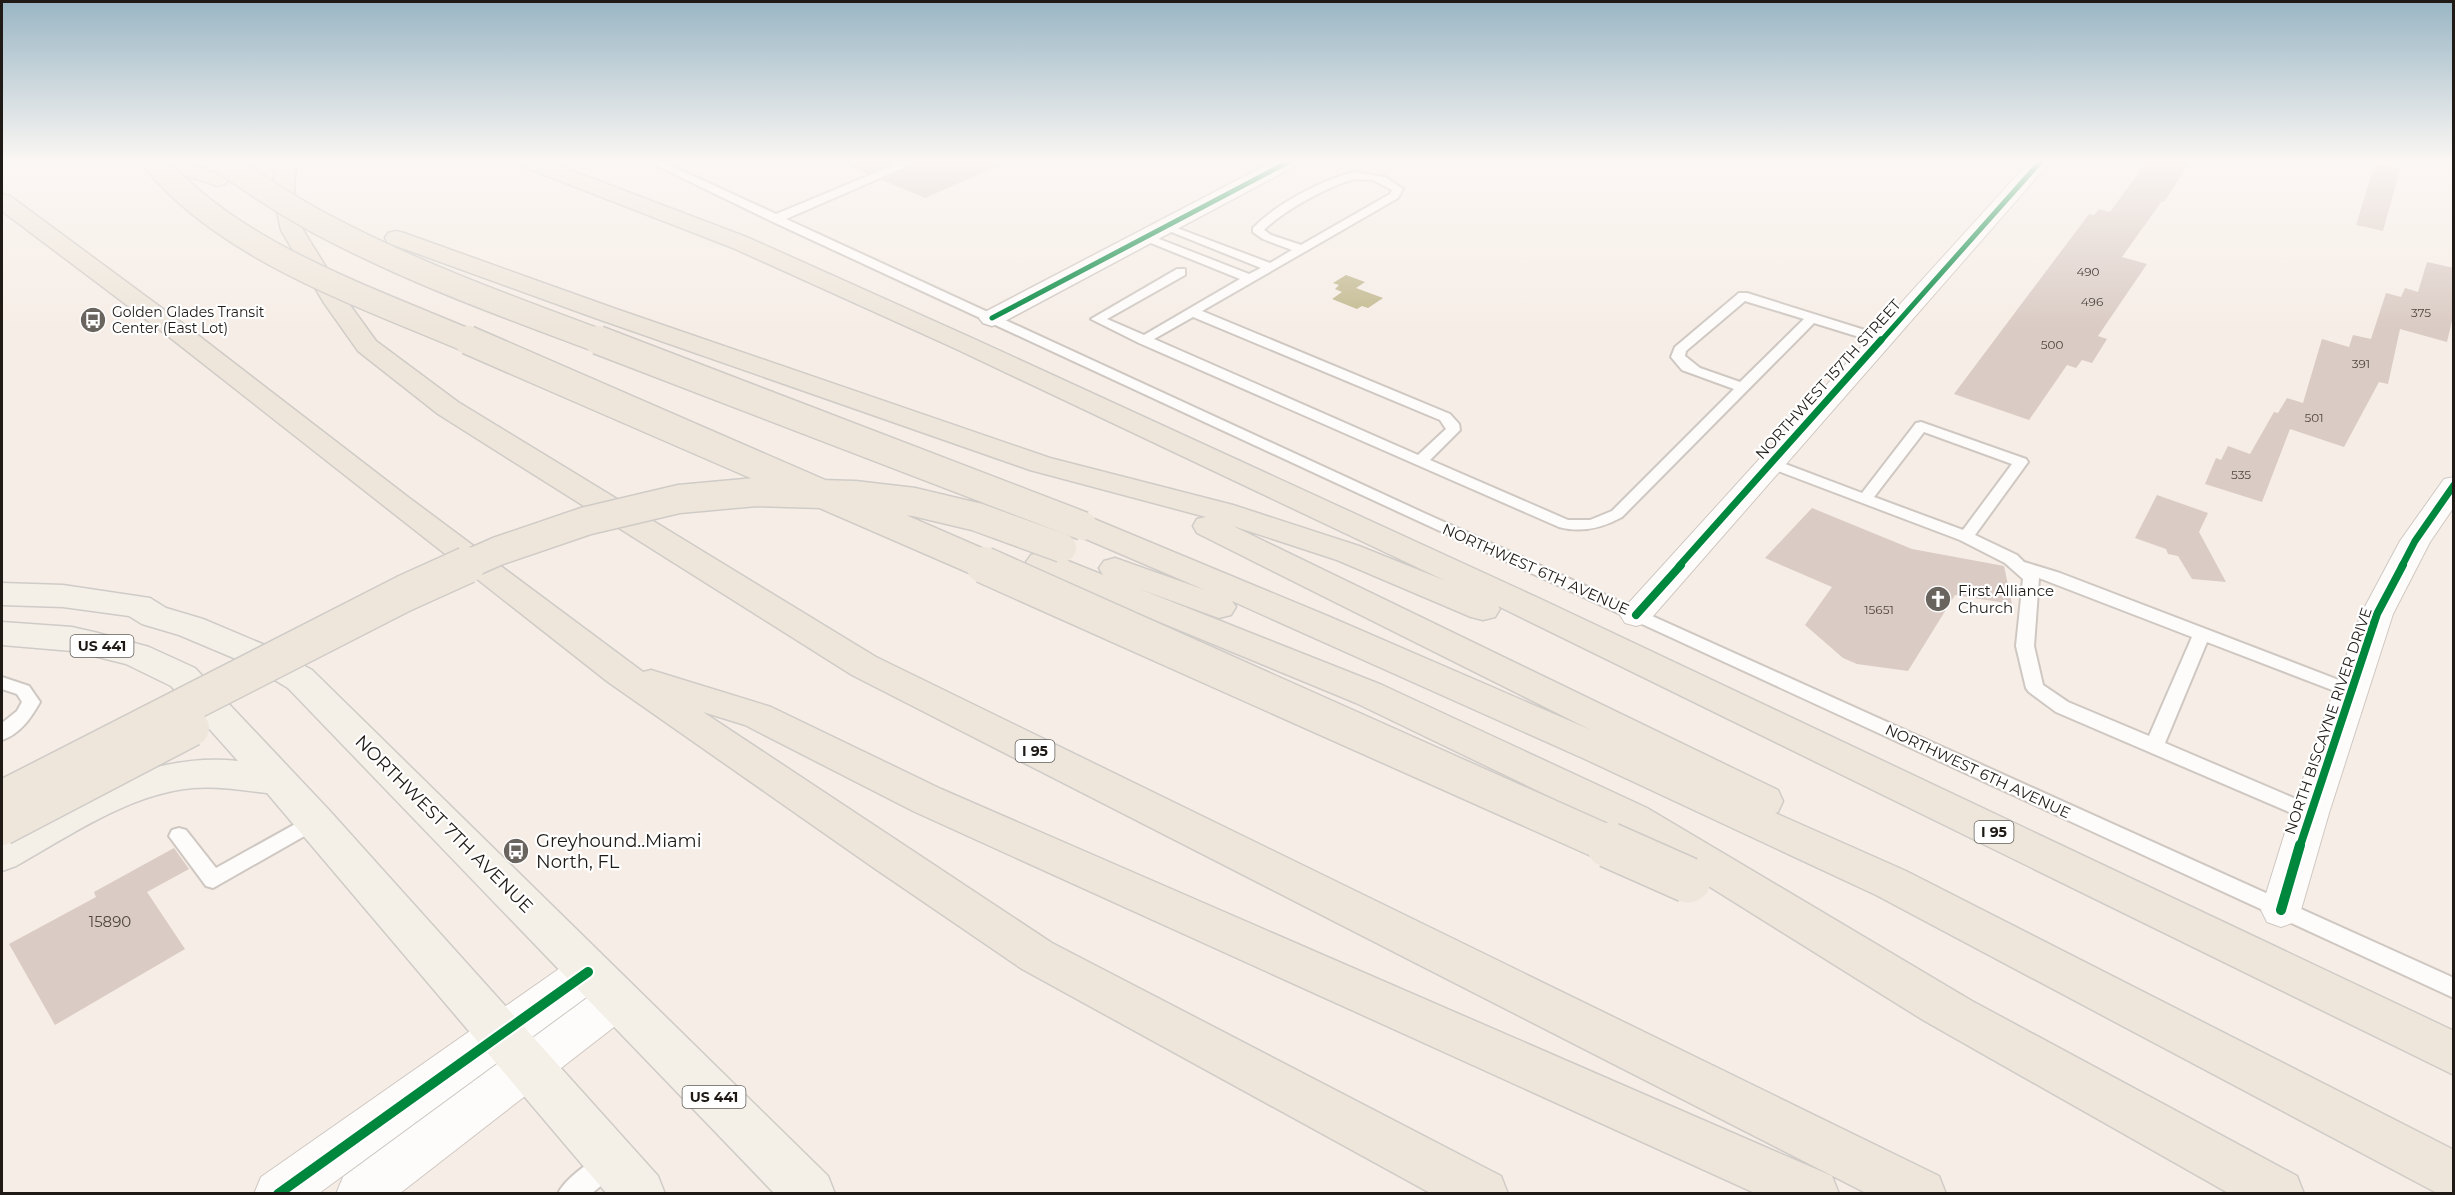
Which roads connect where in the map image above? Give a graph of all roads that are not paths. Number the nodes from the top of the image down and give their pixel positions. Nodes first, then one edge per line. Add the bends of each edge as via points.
1 (23, 217) edge
2 (218, 217) edge
3 (289, 217) edge
4 (306, 217) edge
5 (340, 217) edge
6 (672, 217) edge
7 (771, 217) edge
8 (781, 217) edge
9 (1184, 217) edge
10 (1272, 217) edge
11 (1358, 217) edge
12 (1991, 217) edge
13 (776, 219) junction
14 (1155, 232) junction
15 (1301, 249) junction
16 (1270, 267) junction
17 (1181, 272) dead end
18 (1250, 279) junction
19 (1193, 312) junction
20 (992, 318) junction
21 (1812, 318) junction
22 (1144, 340) junction
23 (1882, 340) junction
24 (1741, 387) junction
25 (1420, 461) junction
26 (1770, 463) junction
27 (2454, 485) edge
28 (1129, 489) junction
29 (1865, 499) junction
30 (1966, 537) junction
31 (1063, 545) junction
32 (2018, 566) junction
33 (2, 594) edge
34 (1636, 615) junction
35 (2202, 634) junction
36 (6, 636) edge
37 (217, 637) junction
38 (620, 673) junction
39 (2, 683) edge
40 (2351, 691) junction
41 (2, 733) edge
42 (2154, 746) junction
43 (277, 780) junction
44 (2, 799) edge
45 (2310, 813) junction
46 (315, 821) junction
47 (2, 827) edge
48 (179, 836) dead end
49 (2, 855) edge
50 (2281, 910) junction
51 (2301, 980) junction
52 (603, 986) junction
53 (2454, 989) edge
54 (1957, 1016) junction
55 (515, 1052) junction
56 (2454, 1054) edge
57 (2454, 1156) edge
58 (2454, 1176) edge
59 (626, 1177) edge
60 (278, 1194) edge
61 (360, 1194) edge
62 (570, 1194) edge
63 (810, 1194) edge
64 (1483, 1194) edge
65 (1814, 1194) edge
66 (1921, 1194) edge
67 (2279, 1194) edge

1 - 38 highway
2 - 54 highway, bridge via 306,271 853,506 1688,880
3 - 66 highway, I 95 via 292,230 336,303 367,346 448,408 864,666
4 - 31 highway, bridge via 434,279 779,407
5 - 28 highway, bridge via 1007,453
6 - 51 highway, I 95 via 741,243 963,343 1524,605
7 - 13 lane, NORTHWEST 6TH AVENUE
8 - 13 lane
9 - 14 street
10 - 15 lane via 1257,230
11 - 15 lane
12 - 23 street, NORTHWEST 157TH STREET
13 - 20 lane, NORTHWEST 6TH AVENUE
14 - 16 lane
14 - 18 lane
14 - 20 street
15 - 16 lane
16 - 18 lane
17 - 22 lane via 1097,319
18 - 19 lane
19 - 22 lane
19 - 25 lane via 1445,417 1454,430
20 - 34 lane, NORTHWEST 6TH AVENUE
21 - 23 lane
21 - 24 lane
21 - 24 lane via 1743,296 1678,353 1687,367
22 - 25 lane
23 - 26 street, NORTHWEST 157TH STREET
24 - 25 lane via 1617,514 1591,526 1564,524
26 - 29 lane
26 - 34 street, NORTHWEST 157TH STREET
27 - 40 street, NORTH BISCAYNE RIVER DRIVE via 2424,525 2395,576 2367,640
28 - 51 highway via 1222,512 1348,553 1498,616 1788,748 2210,954
28 - 57 highway via 1307,573 1919,879
29 - 30 lane
29 - 30 lane via 1921,426 2021,462
30 - 32 lane
31 - 44 highway, bridge via 977,517 914,502 854,495 756,492 679,499 586,520 498,551 405,594
31 - 47 highway, bridge via 914,513 766,510 677,520 595,538 513,566 408,615
31 - 54 highway via 1633,819
31 - 58 highway via 1600,750 1891,883
32 - 35 lane
32 - 42 lane via 2031,578 2025,646 2035,688 2062,707
33 - 37 main road, NORTHWEST 7TH AVENUE / US 441 via 63,596 138,606 154,616
34 - 50 lane, NORTHWEST 6TH AVENUE
35 - 40 lane
35 - 42 lane
36 - 37 main road via 43,624 88,617 192,644
36 - 43 main road, US 441 via 72,639 98,645 137,655 183,677
37 - 52 main road, NORTHWEST 7TH AVENUE / US 441 via 300,679
38 - 64 highway via 1037,956
38 - 65 highway via 759,716 927,800
39 - 41 lane via 23,690 32,702
40 - 45 street, NORTH BISCAYNE RIVER DRIVE
42 - 45 lane
43 - 46 main road, US 441
43 - 49 main road via 191,774 159,780 98,804
45 - 50 street, NORTH BISCAYNE RIVER DRIVE
46 - 48 lane via 213,880
46 - 55 main road, US 441
50 - 53 lane, NORTHWEST 6TH AVENUE
51 - 56 highway, I 95
52 - 55 street
52 - 63 main road, NORTHWEST 7TH AVENUE / US 441
54 - 67 highway
55 - 59 main road, US 441
55 - 60 street
55 - 61 street
59 - 62 lane

